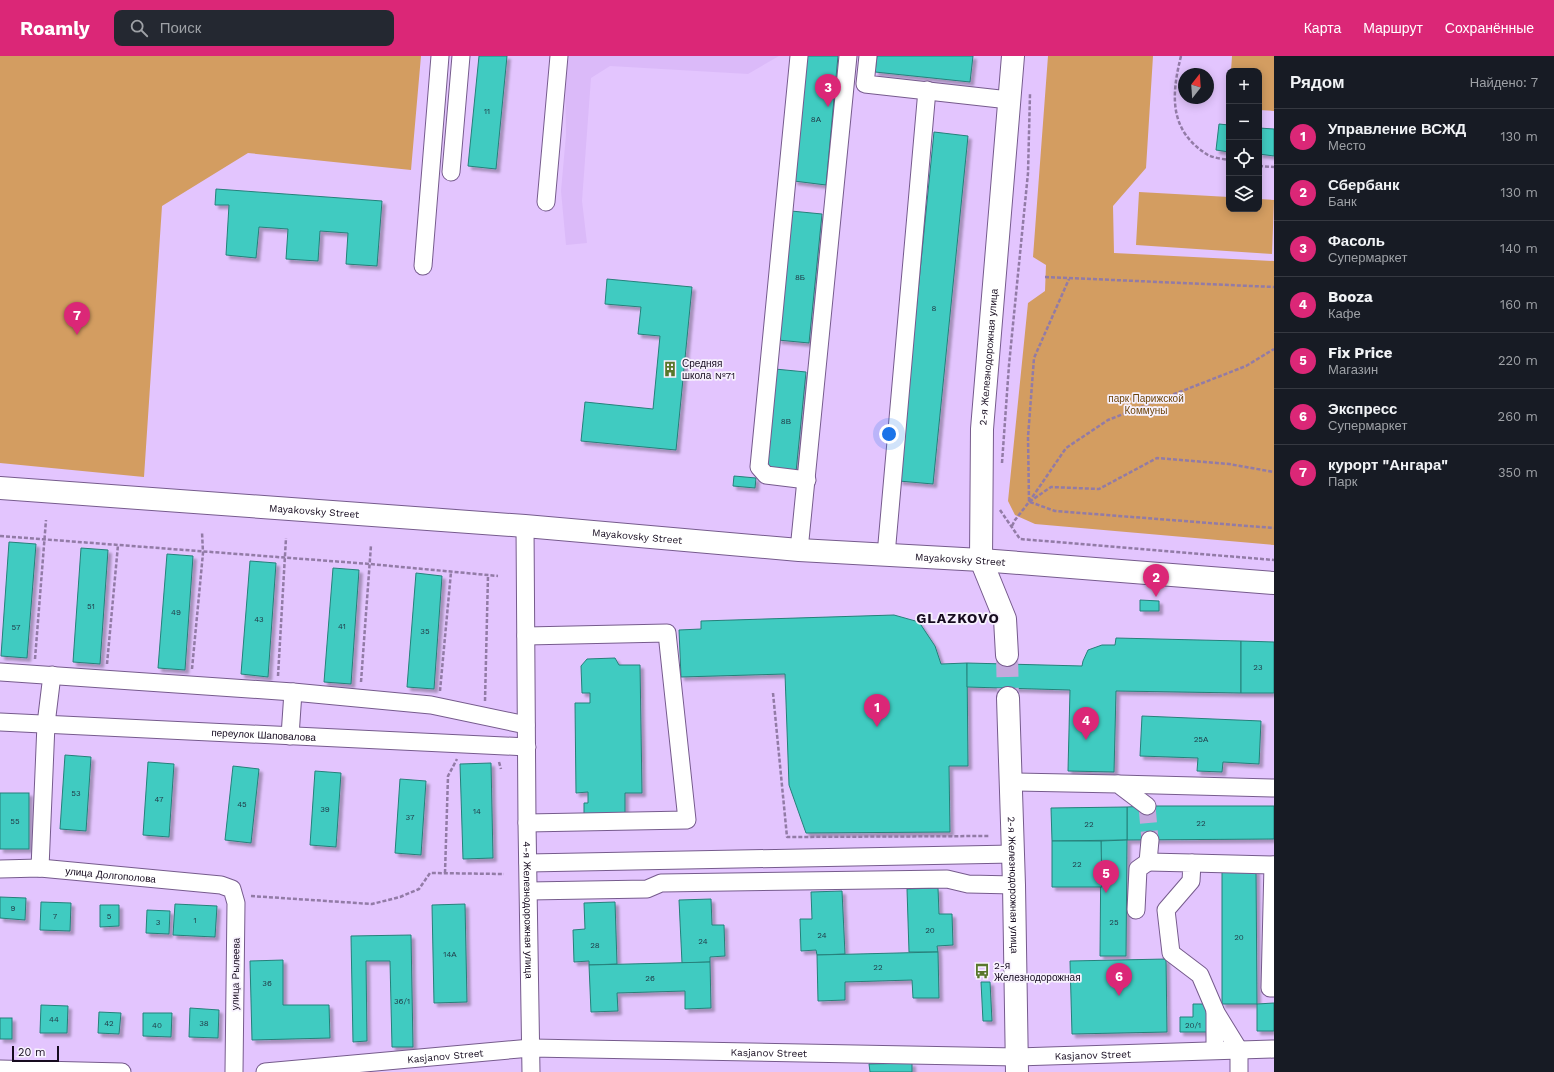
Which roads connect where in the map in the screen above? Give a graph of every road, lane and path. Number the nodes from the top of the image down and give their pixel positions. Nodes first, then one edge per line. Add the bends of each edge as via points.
1 (440, 56) edge
2 (461, 56) edge
3 (559, 56) edge
4 (799, 56) edge
5 (848, 56) edge
6 (868, 56) edge
7 (1013, 56) edge
8 (1181, 56) edge
9 (1030, 86) dead end
10 (927, 90) junction
11 (1009, 100) junction
12 (1226, 159) edge
13 (1262, 166) edge
14 (1274, 167) edge
15 (451, 172) dead end
16 (546, 202) dead end
17 (423, 266) dead end
18 (1045, 277) dead end
19 (1069, 279) junction
20 (1274, 287) edge
21 (1274, 349) edge
22 (1002, 470) dead end
23 (1274, 472) edge
24 (807, 480) junction
25 (0, 488) edge
26 (1029, 502) junction
27 (1000, 510) dead end
28 (46, 520) dead end
29 (525, 526) junction
30 (1012, 527) junction
31 (1274, 528) edge
32 (202, 532) dead end
33 (0, 536) edge
34 (286, 538) dead end
35 (45, 539) junction
36 (118, 545) junction
37 (371, 545) dead end
38 (799, 550) junction
39 (203, 553) junction
40 (886, 555) junction
41 (287, 557) junction
42 (981, 560) junction
43 (1274, 560) edge
44 (370, 564) junction
45 (451, 572) junction
46 (488, 575) junction
47 (498, 576) dead end
48 (1274, 583) edge
49 (526, 636) junction
50 (1007, 655) tunnel mouth
51 (0, 672) edge
52 (34, 674) junction
53 (52, 675) junction
54 (106, 679) junction
55 (190, 685) junction
56 (285, 692) junction
57 (773, 693) dead end
58 (360, 698) junction
59 (1008, 698) tunnel mouth
60 (439, 706) junction
61 (484, 716) junction
62 (0, 722) edge
63 (46, 724) junction
64 (526, 725) junction
65 (290, 736) junction
66 (526, 747) junction
67 (448, 776) dead end
68 (1011, 782) junction
69 (1118, 784) junction
70 (1274, 788) edge
71 (1148, 806) dead end
72 (527, 824) junction
73 (989, 836) dead end
74 (1150, 840) tunnel mouth
75 (1013, 854) junction
76 (1148, 862) junction
77 (528, 863) junction
78 (1192, 863) junction
79 (1273, 865) edge
80 (40, 868) junction
81 (0, 869) edge
82 (445, 873) junction
83 (504, 874) dead end
84 (1014, 885) junction
85 (529, 891) junction
86 (235, 895) junction
87 (1136, 910) dead end
88 (1274, 988) edge
89 (1215, 1010) junction
90 (531, 1048) junction
91 (1274, 1049) edge
92 (1215, 1050) junction
93 (1239, 1050) junction
94 (415, 1065) edge
95 (1017, 1065) edge
96 (0, 1069) edge
97 (122, 1072) edge
98 (234, 1072) edge
99 (265, 1072) edge
100 (531, 1072) edge
101 (1239, 1072) edge

1 - 17 street
2 - 15 street
3 - 16 street
4 - 24 street via 758,467 766,475
5 - 24 street
6 - 10 street via 865,84
7 - 11 main road, 2-я Железнодорожная улица
8 - 12 path via 1175,82 1175,109 1185,135 1209,155
9 - 22 path via 1028,173 1009,365
10 - 11 street
10 - 40 street
11 - 42 main road, 2-я Железнодорожная улица via 982,429
13 - 14 path
18 - 19 path
19 - 20 path
19 - 26 path via 1034,358 1028,436
21 - 26 path via 1246,366 1108,420 1066,448
23 - 26 path via 1229,464 1157,458 1099,489 1051,487
24 - 38 street
25 - 29 main road, Mayakovsky Street
26 - 30 path
26 - 31 path via 1055,511
27 - 30 path
28 - 35 path
29 - 38 main road, Mayakovsky Street
29 - 49 street, 4-я Железнодорожная улица
30 - 43 path via 1020,539
32 - 39 path
33 - 35 path
34 - 41 path
35 - 36 path
35 - 52 path
36 - 39 path
36 - 54 path
37 - 44 path
38 - 40 main road, Mayakovsky Street
39 - 41 path
39 - 55 path
40 - 42 main road, Mayakovsky Street
41 - 44 path
41 - 56 path
42 - 48 main road, Mayakovsky Street
42 - 50 main road, 2-я Железнодорожная улица via 1005,619
44 - 45 path
44 - 58 path
45 - 46 path
45 - 60 path
46 - 47 path
46 - 61 path
49 - 64 street, 4-я Железнодорожная улица
49 - 72 street via 667,633 687,820
51 - 52 street
52 - 53 street
53 - 54 street
53 - 63 street
54 - 55 street
55 - 56 street
56 - 58 street
56 - 65 street
57 - 73 path via 787,837
58 - 60 street
59 - 68 main road, 2-я Железнодорожная улица
60 - 61 street
61 - 64 street
62 - 63 street, переулок Шаповалова
63 - 65 street, переулок Шаповалова
63 - 80 street
64 - 66 street, 4-я Железнодорожная улица
65 - 66 street, переулок Шаповалова
66 - 72 street, 4-я Железнодорожная улица
67 - 82 path
68 - 69 street
68 - 75 main road, 2-я Железнодорожная улица
69 - 70 street
69 - 71 street
72 - 77 street, 4-я Железнодорожная улица
74 - 76 street
75 - 77 street
75 - 84 main road, 2-я Железнодорожная улица
76 - 78 street
76 - 87 street via 1138,869
77 - 85 street, 4-я Железнодорожная улица
78 - 79 street
78 - 89 street via 1191,881 1166,910 1171,953 1200,975
79 - 88 street via 1270,988
80 - 81 street, улица Долгополова
80 - 86 street, улица Долгополова via 221,885 232,889
82 - 83 path
82 - 86 path via 430,873 419,889 372,904
84 - 85 street via 968,884 947,878 661,883 647,888
84 - 95 main road, 2-я Железнодорожная улица
85 - 90 street, 4-я Железнодорожная улица
86 - 98 street, улица Рылеева
89 - 92 street
89 - 93 street
90 - 94 street, Kasjanov Street
90 - 95 street, Kasjanov Street
90 - 100 street, 4-я Железнодорожная улица
91 - 93 street, Kasjanov Street
92 - 93 street, Kasjanov Street
92 - 95 street, Kasjanov Street
93 - 101 street
94 - 99 street, Kasjanov Street
96 - 97 street

